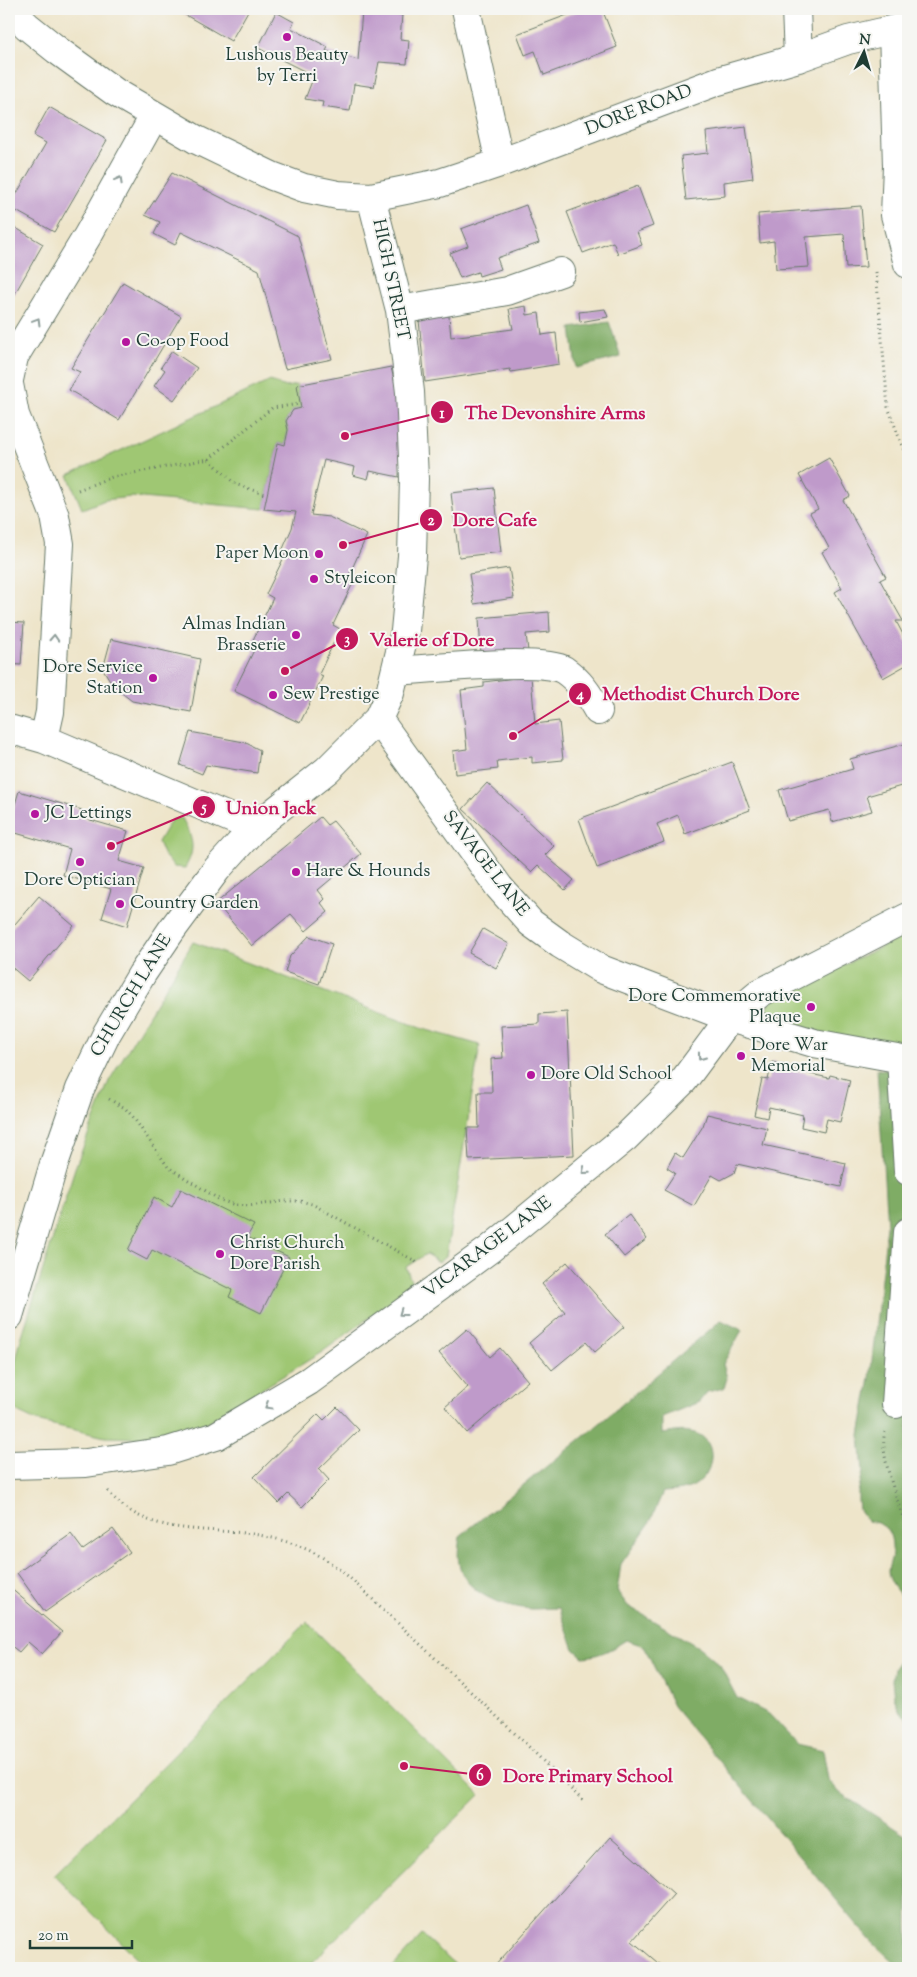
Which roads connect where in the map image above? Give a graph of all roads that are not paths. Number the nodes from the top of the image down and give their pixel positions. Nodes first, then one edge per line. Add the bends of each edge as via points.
1 (10, 9) edge
2 (466, 9) edge
3 (796, 9) edge
4 (901, 28) edge
5 (798, 58) junction
6 (154, 116) junction
7 (500, 163) junction
8 (372, 197) junction
9 (908, 264) edge
10 (561, 272) dead end
11 (400, 310) junction
12 (9, 382) edge
13 (9, 391) edge
14 (396, 671) junction
15 (598, 711) dead end
16 (378, 719) junction
17 (9, 729) edge
18 (44, 739) junction
19 (254, 828) junction
20 (908, 917) edge
21 (730, 1018) junction
22 (905, 1060) edge
23 (908, 1171) edge
24 (908, 1232) edge
25 (9, 1316) edge
26 (896, 1404) road end
27 (9, 1465) edge

1 - 6 street, DORE ROAD via 63,55
2 - 7 street
3 - 5 street
4 - 5 street, DORE ROAD via 848,40
4 - 9 street via 895,215
5 - 7 street, DORE ROAD via 718,81
6 - 8 street, DORE ROAD via 242,163 304,188
12 -> 6 street via 14,357 88,235
7 - 8 street, DORE ROAD via 440,183
8 - 11 street, HIGH STREET
10 - 11 street via 507,291
11 - 14 street, HIGH STREET via 410,392 414,478 412,556 405,631
12 - 13 street
18 -> 13 street via 50,712 60,544 55,516 14,415
14 - 15 street via 533,663 562,669 586,689
14 - 16 street, HIGH STREET
16 - 19 street, CHURCH LANE via 328,770
16 - 21 street, SAVAGE LANE via 499,888 531,923 601,969
17 - 18 street
18 - 19 street
19 - 25 street, CHURCH LANE via 217,869 152,959 107,1033 80,1089 54,1164
20 - 21 street, VICARAGE LANE via 760,994
21 - 22 street, SAVAGE LANE via 814,1043
21 -> 27 street, VICARAGE LANE via 684,1080 625,1138 490,1250 309,1381 216,1436 168,1451 86,1463
22 - 23 street
24 - 26 street

